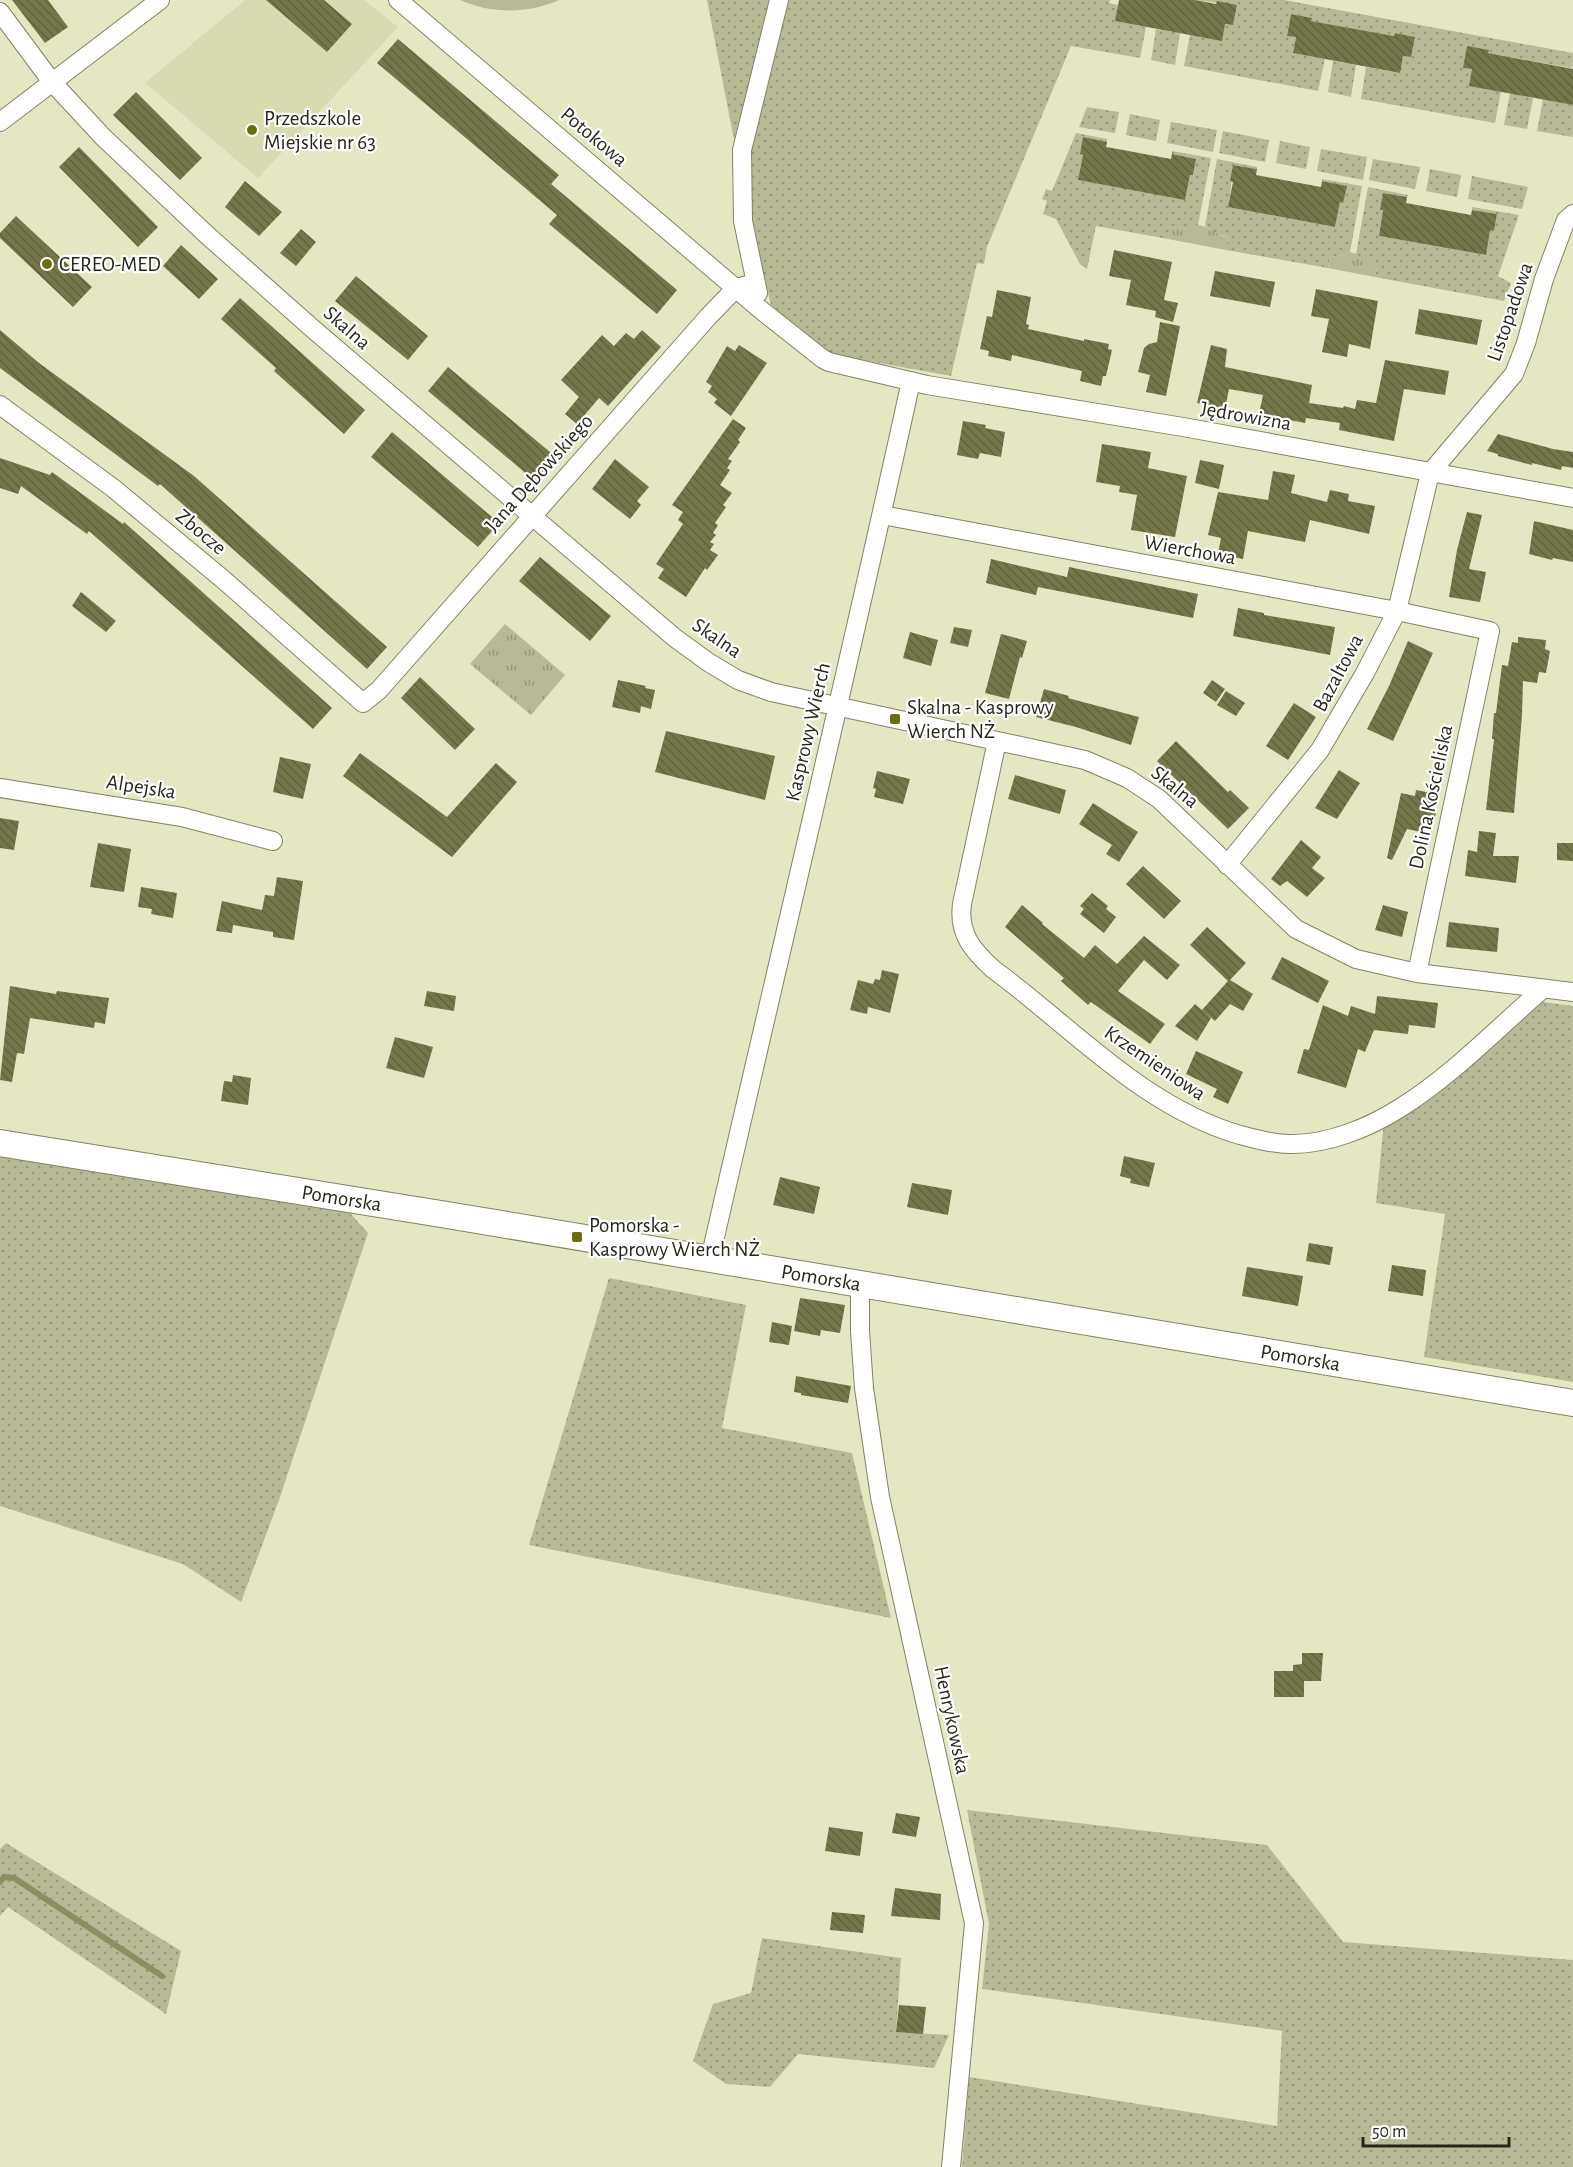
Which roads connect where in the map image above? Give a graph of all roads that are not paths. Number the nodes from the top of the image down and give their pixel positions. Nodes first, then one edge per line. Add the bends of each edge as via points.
1 (160, 0) edge
2 (398, 0) edge
3 (779, 0) edge
4 (0, 12) edge
5 (52, 82) junction
6 (0, 122) edge
7 (1573, 214) edge
8 (756, 283) junction
9 (736, 288) junction
10 (761, 310) junction
11 (911, 381) junction
12 (0, 405) edge
13 (1430, 473) junction
14 (1573, 498) edge
15 (882, 515) junction
16 (531, 516) junction
17 (1397, 611) junction
18 (1490, 631) joint
19 (363, 704) joint
20 (836, 707) junction
21 (997, 741) junction
22 (0, 788) edge
23 (273, 841) dead end
24 (1227, 865) junction
25 (1417, 973) junction
26 (1543, 989) junction
27 (1573, 992) edge
28 (0, 1143) edge
29 (710, 1259) junction
30 (860, 1284) junction
31 (1573, 1403) edge
32 (951, 2167) edge

1 - 5 street
2 - 9 street, Potokowa
3 - 8 street via 742,150 743,221
4 - 5 street, Skalna
5 - 6 street
5 - 16 street, Skalna via 103,138 207,235
7 - 13 street, Listopadowa via 1566,220 1514,374
8 - 9 street
8 - 10 street
9 - 10 street, Potokowa
9 - 16 street, Jana Dębowskiego
10 - 11 street via 823,359
11 - 13 street, Jędrowizna
11 - 15 street, Kasprowy Wierch
12 - 19 street, Zbocze via 113,488
13 - 14 street, Jędrowizna
13 - 17 street, Bazaltowa
15 - 17 street, Wierchowa
15 - 20 street, Kasprowy Wierch
16 - 19 street, Jana Dębowskiego
16 - 20 street, Skalna via 708,662 738,680 771,692
17 - 18 street, Wierchowa
17 - 24 street, Bazaltowa via 1326,741
18 - 25 street, Dolina Kościeliska
20 - 21 street, Skalna
20 - 29 street, Kasprowy Wierch
21 - 24 street, Skalna via 1085,760 1127,778 1159,799
21 - 26 street, Krzemieniowa via 962,904 965,937 993,969 1120,1070 1197,1119 1253,1139 1289,1144 1356,1130 1398,1110 1432,1087
22 - 23 street, Alpejska via 182,817
24 - 25 street, Skalna via 1296,928 1356,959
25 - 26 street, Skalna
26 - 27 street, Skalna
28 - 29 street, Pomorska
29 - 30 street, Pomorska
30 - 31 street, Pomorska
30 - 32 street, Henrykowska via 864,1388 880,1497 974,1923

